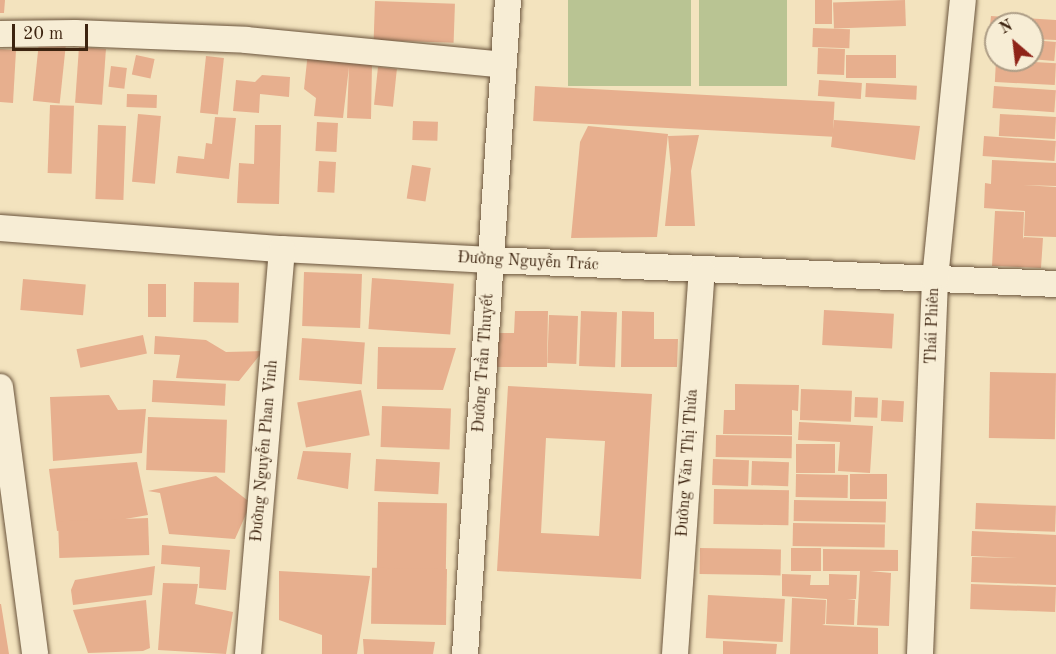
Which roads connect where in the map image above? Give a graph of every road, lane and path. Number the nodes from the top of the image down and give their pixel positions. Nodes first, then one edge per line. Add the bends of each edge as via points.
1 (508, 0) edge
2 (963, 0) edge
3 (0, 34) edge
4 (504, 65) junction
5 (0, 228) edge
6 (282, 249) junction
7 (491, 260) junction
8 (702, 271) junction
9 (934, 279) junction
10 (1056, 284) edge
11 (0, 387) edge
12 (35, 654) edge
13 (249, 654) edge
14 (465, 654) edge
15 (675, 654) edge
16 (920, 654) edge

1 - 4 street, Đường Trần Thuyết
2 - 9 street, Thái Phiên
3 - 4 street via 246,40
4 - 7 street, Đường Trần Thuyết
5 - 6 street, Đường Nguyễn Trác
6 - 7 street, Đường Nguyễn Trác
6 - 13 street, Đường Nguyễn Phan Vinh
7 - 8 street, Đường Nguyễn Trác
7 - 14 street, Đường Trần Thuyết
8 - 9 street, Đường Nguyễn Trác
8 - 15 street, Đường Văn Thị Thừa
9 - 10 street, Đường Nguyễn Trác
9 - 16 street, Thái Phiên
11 - 12 street

